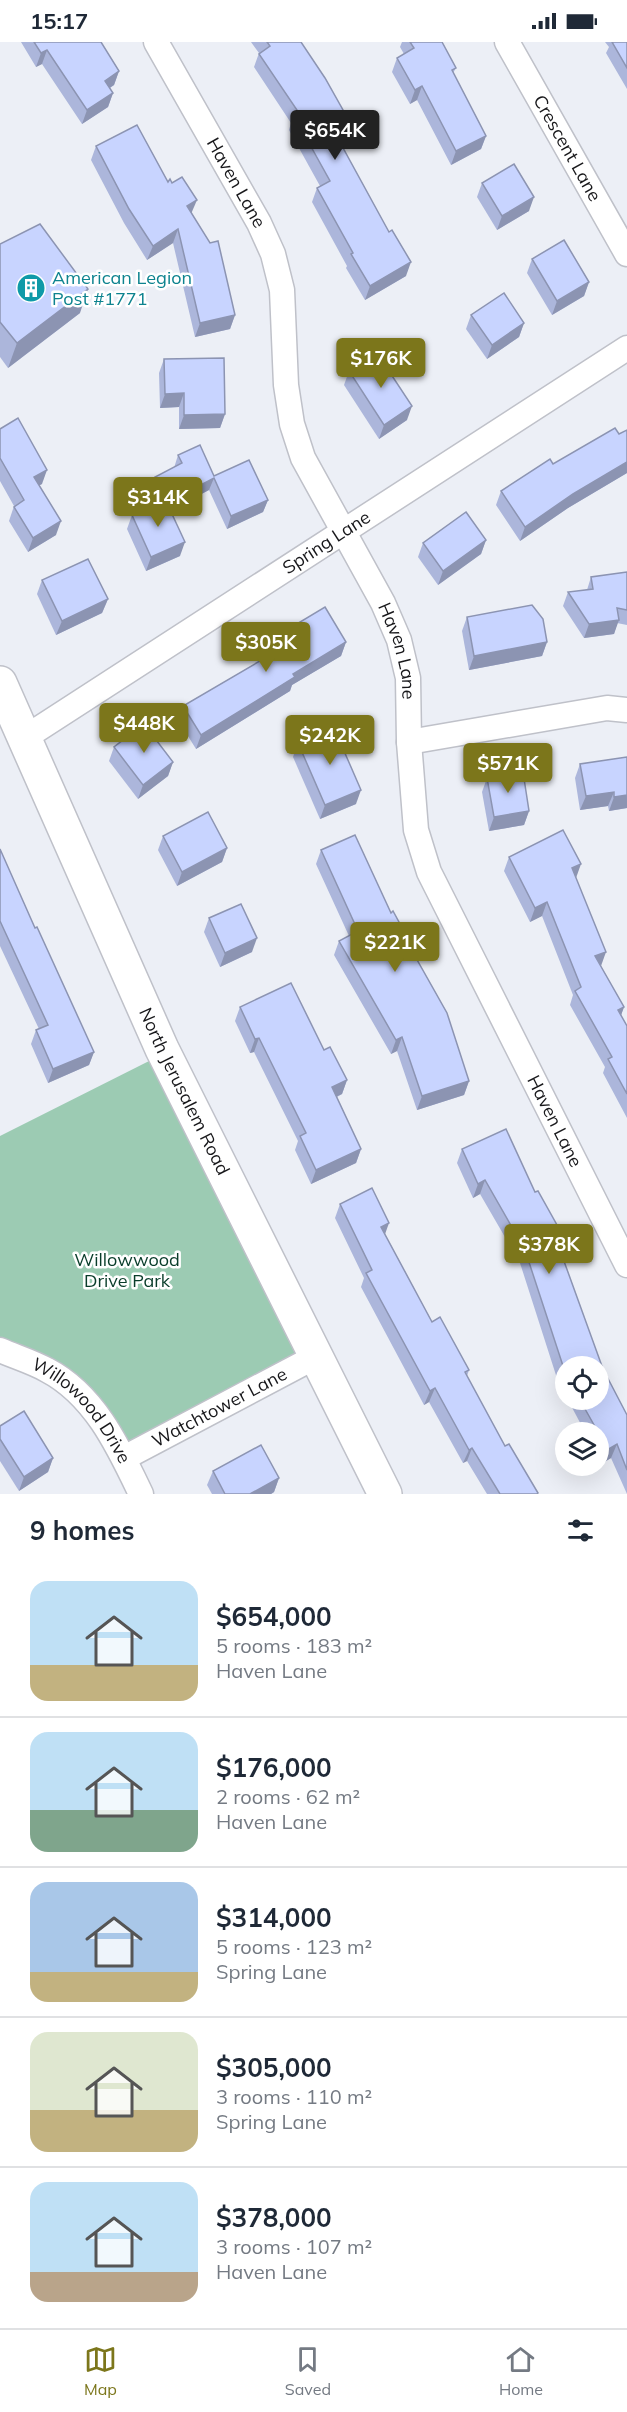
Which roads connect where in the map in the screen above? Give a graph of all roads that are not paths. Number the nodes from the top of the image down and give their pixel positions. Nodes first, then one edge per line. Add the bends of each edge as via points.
1 (156, 42) edge
2 (507, 42) edge
3 (627, 254) edge
4 (627, 348) edge
5 (344, 530) junction
6 (0, 683) edge
7 (627, 710) edge
8 (26, 737) junction
9 (409, 742) junction
10 (627, 1265) edge
11 (0, 1350) edge
12 (315, 1357) junction
13 (124, 1458) junction
14 (141, 1494) edge
15 (385, 1494) edge

1 - 5 street, Haven Lane via 273,254 282,291 286,385 292,424 303,458
2 - 3 street, Crescent Lane
4 - 5 street, Spring Lane
5 - 8 street, Spring Lane
5 - 9 street, Haven Lane via 384,603 399,640 408,678
6 - 8 main road, North Jerusalem Road
7 - 9 street via 607,708
8 - 12 main road, North Jerusalem Road via 162,1049
9 - 10 street, Haven Lane via 416,830 429,872
11 - 13 street, Willowood Drive via 48,1370 81,1394
12 - 13 street, Watchtower Lane
12 - 15 main road, North Jerusalem Road
13 - 14 street, Willowood Drive

